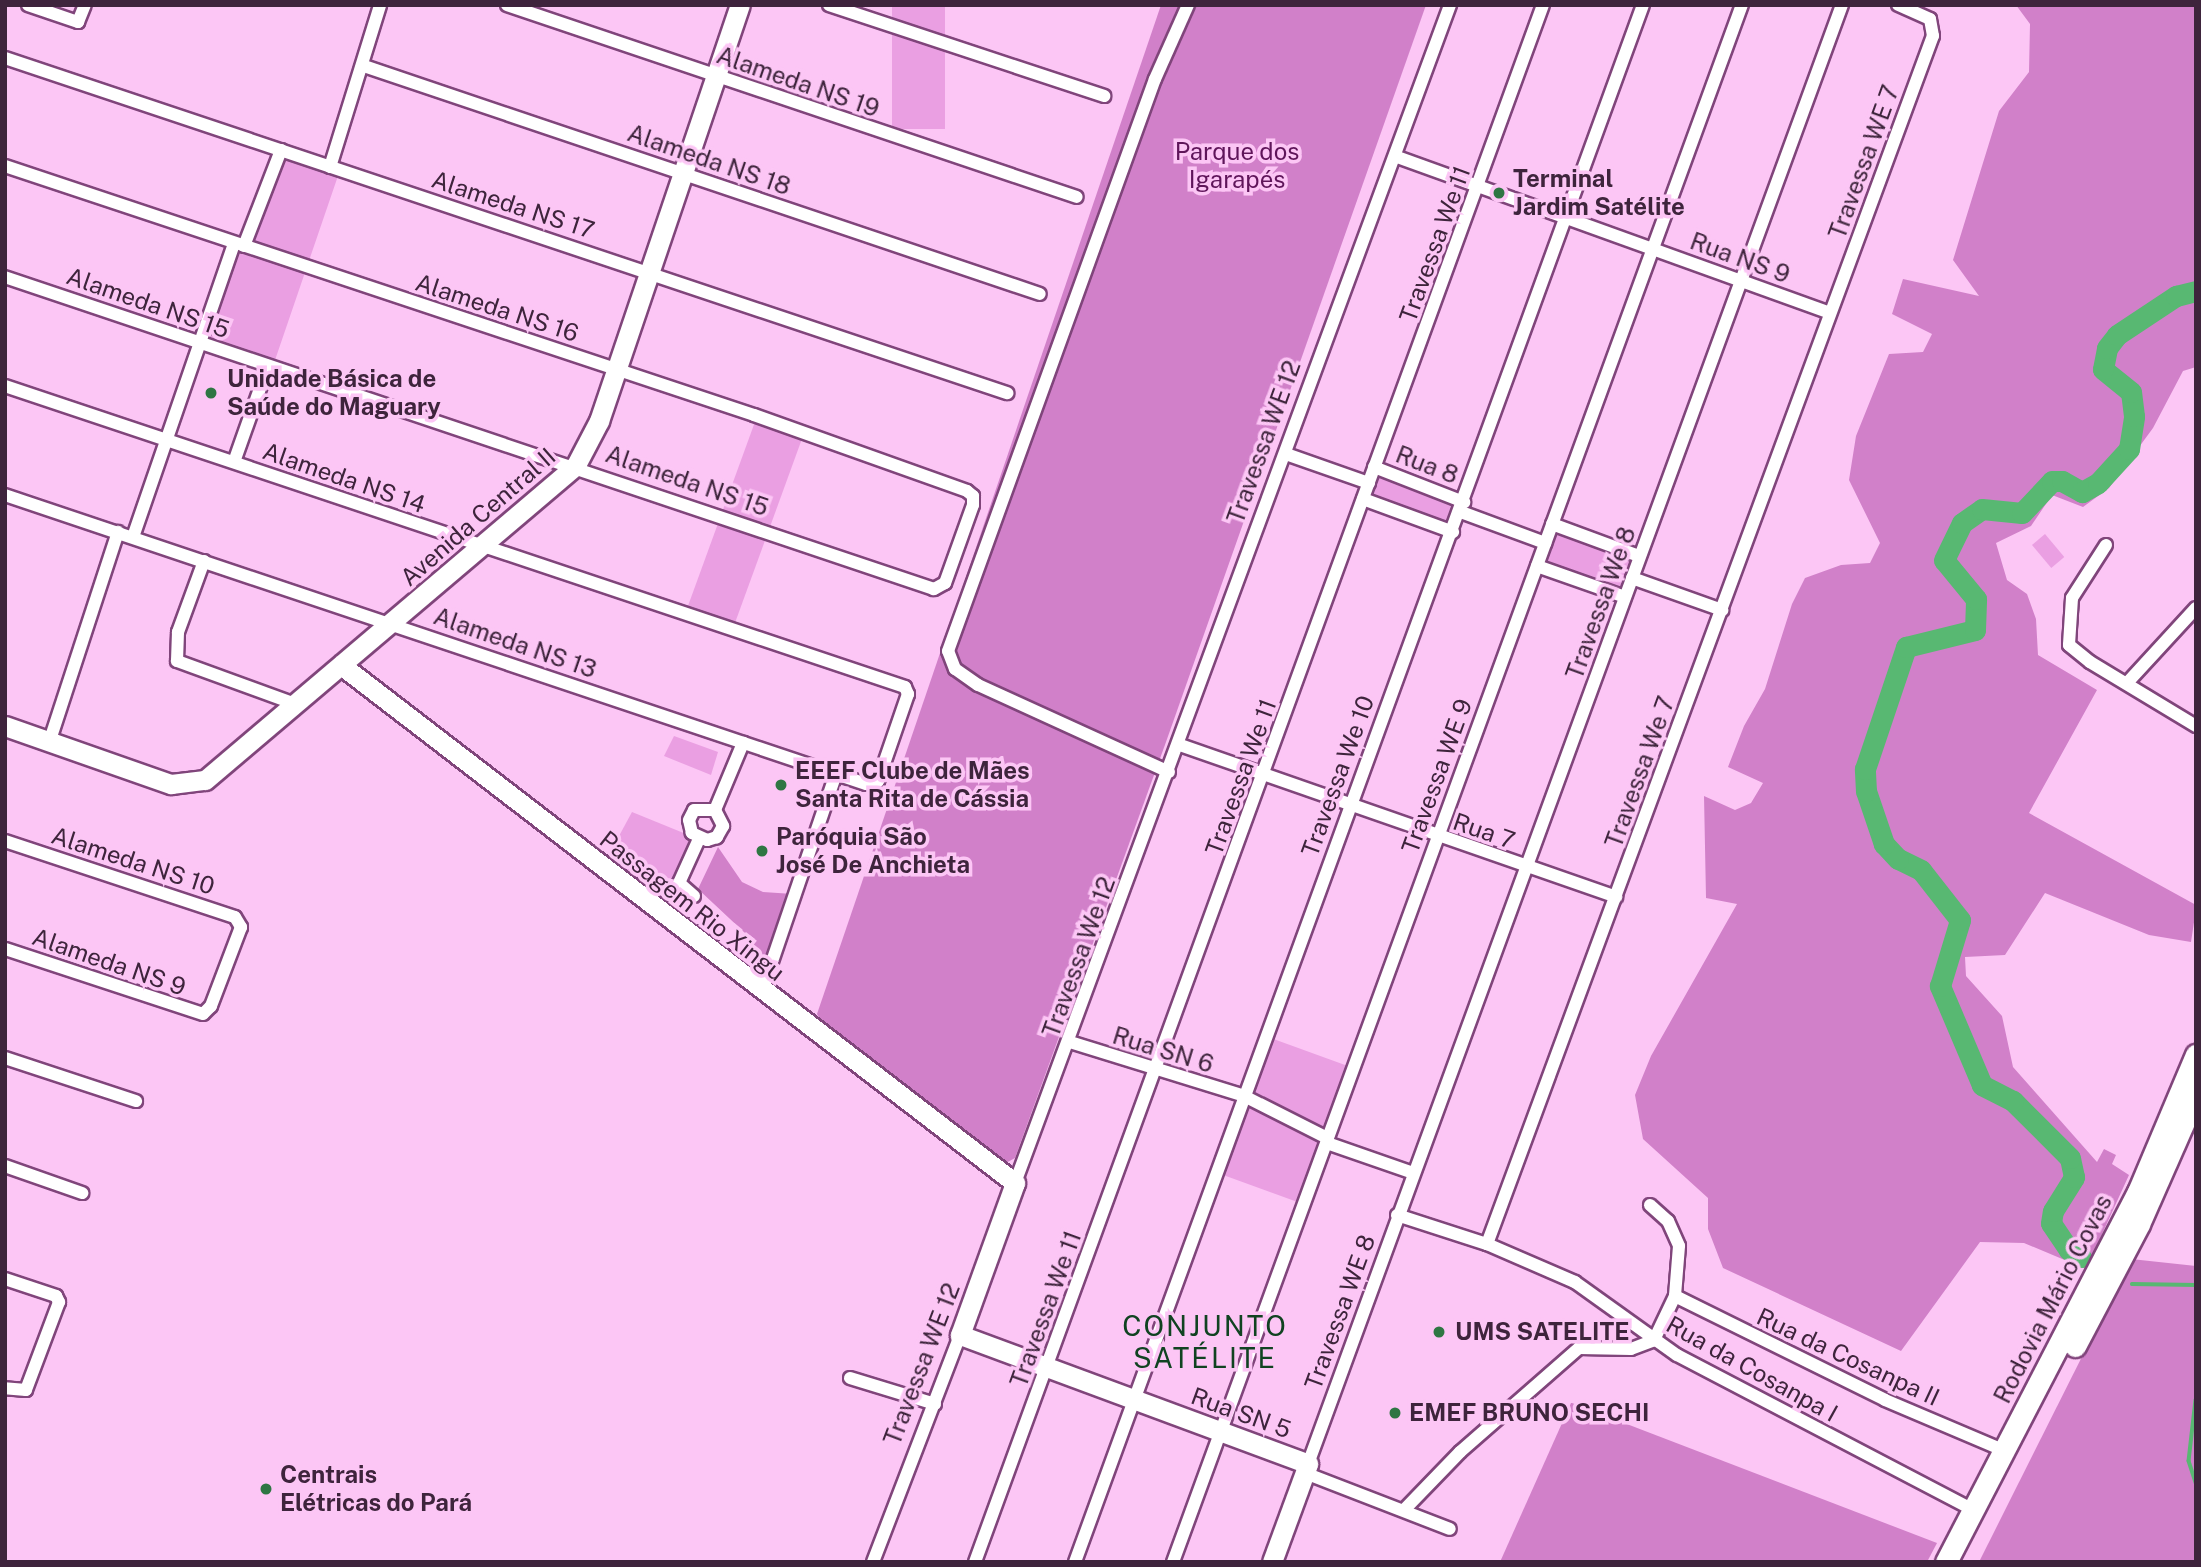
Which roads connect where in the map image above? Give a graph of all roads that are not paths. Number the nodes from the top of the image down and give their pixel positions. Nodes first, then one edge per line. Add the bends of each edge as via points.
1 (29, 5) edge
2 (85, 5) edge
3 (507, 5) edge
4 (740, 5) edge
5 (828, 5) edge
6 (1188, 5) edge
7 (1450, 5) edge
8 (1543, 5) edge
9 (1643, 5) edge
10 (1742, 5) edge
11 (1842, 5) edge
12 (1898, 5) edge
13 (377, 6) edge
14 (5, 58) edge
15 (364, 66) junction
16 (714, 75) junction
17 (1104, 96) dead end
18 (281, 150) junction
19 (1397, 157) junction
20 (5, 166) edge
21 (330, 167) junction
22 (681, 172) junction
23 (1479, 186) junction
24 (1077, 197) dead end
25 (1567, 219) junction
26 (239, 245) junction
27 (1653, 249) junction
28 (647, 270) junction
29 (5, 277) edge
30 (1741, 280) junction
31 (1040, 294) dead end
32 (1830, 313) junction
33 (198, 342) junction
34 (268, 366) junction
35 (616, 367) junction
36 (5, 386) edge
37 (1007, 393) dead end
38 (165, 440) junction
39 (1286, 454) junction
40 (234, 462) junction
41 (576, 466) junction
42 (1374, 467) junction
43 (1369, 483) junction
44 (5, 495) edge
45 (974, 496) joint
46 (1363, 499) junction
47 (1463, 507) junction
48 (1552, 524) junction
49 (118, 532) junction
50 (1453, 532) junction
51 (134, 537) junction
52 (1545, 543) junction
53 (2106, 545) dead end
54 (482, 546) junction
55 (1639, 556) junction
56 (204, 561) junction
57 (1537, 566) junction
58 (1632, 578) junction
59 (1625, 597) junction
60 (2196, 608) edge
61 (1722, 610) junction
62 (392, 622) junction
63 (341, 665) junction
64 (2127, 682) junction
65 (908, 690) joint
66 (298, 705) junction
67 (5, 726) edge
68 (2196, 726) edge
69 (50, 740) junction
70 (743, 743) junction
71 (1180, 745) junction
72 (1169, 772) junction
73 (836, 774) junction
74 (1265, 774) junction
75 (1348, 806) junction
76 (715, 810) junction
77 (1437, 836) junction
78 (699, 839) junction
79 (5, 841) edge
80 (1528, 868) junction
81 (694, 896) dead end
82 (1616, 897) junction
83 (5, 949) edge
84 (762, 991) junction
85 (199, 1014) joint
86 (1070, 1042) junction
87 (2196, 1055) edge
88 (5, 1058) edge
89 (1155, 1071) junction
90 (2196, 1095) edge
91 (1244, 1096) junction
92 (136, 1101) dead end
93 (1327, 1140) junction
94 (5, 1166) edge
95 (1413, 1172) junction
96 (1015, 1183) junction
97 (82, 1192) dead end
98 (1650, 1205) dead end
99 (1397, 1215) junction
100 (1487, 1244) junction
101 (5, 1279) edge
102 (1675, 1296) junction
103 (960, 1335) junction
104 (1654, 1340) junction
105 (1047, 1368) junction
106 (850, 1378) dead end
107 (5, 1388) edge
108 (1134, 1399) junction
109 (935, 1404) junction
110 (1220, 1431) junction
111 (2005, 1451) junction
112 (1307, 1469) junction
113 (1405, 1510) junction
114 (1973, 1510) junction
115 (1450, 1529) dead end
116 (873, 1562) edge
117 (975, 1562) edge
118 (1075, 1562) edge
119 (1173, 1562) edge
120 (1272, 1562) edge
121 (1946, 1562) edge
122 (1961, 1562) edge

1 - 2 street via 78,22
3 - 16 street, Alameda NS 19
4 - 16 main road, Avenida Central II
5 - 17 street
6 - 72 street via 1155,79 948,651 955,669 978,685
7 - 19 street
8 - 23 street, Travessa We 11
9 - 25 street, Travessa We 10
10 - 27 street, Travessa WE 9
11 - 30 street, Travessa We 8
12 - 32 street, Travessa WE 7 via 1930,19 1934,26
13 - 15 street
14 - 18 street, Alameda NS 17
15 - 21 street
15 - 22 street, Alameda NS 18
16 - 22 main road, Avenida Central II
16 - 24 street, Alameda NS 19
18 - 21 street, Alameda NS 17
18 - 26 street
19 - 23 street, Rua NS 9
19 - 39 street, Travessa WE 12
20 - 26 street, Alameda NS 16
21 - 28 street, Alameda NS 17
22 - 28 main road, Avenida Central II
22 - 31 street, Alameda NS 18
23 - 25 street, Rua NS 9
23 - 42 street, Travessa We 11
25 - 27 street, Rua NS 9
25 - 47 street, Travessa We 10
26 - 33 street
26 - 35 street, Alameda NS 16
27 - 30 street, Rua NS 9
27 - 48 street, Travessa WE 9
28 - 35 main road, Avenida Central II
28 - 37 street, Alameda NS 17
29 - 33 street, Alameda NS 15
30 - 32 street, Rua NS 9
30 - 55 street, Travessa We 8
32 - 61 street, Travessa We 7
33 - 34 street, Alameda NS 15
33 - 38 street
34 - 40 street
34 - 41 street, Alameda NS 15
35 - 41 main road, Avenida Central II via 591,443
35 - 45 street, Alameda NS 16
36 - 38 street, Alameda NS 14
38 - 40 street, Alameda NS 14
38 - 51 street
39 - 43 street, Rua 8
39 - 71 street, Travessa WE 12
40 - 54 street, Alameda NS 14
41 - 45 street, Alameda NS 15 via 937,590 945,583
41 - 54 main road, Avenida Central II
42 - 43 street, Travessa We 11
42 - 47 street, Rua 8
43 - 46 street, Travessa We 11
44 - 49 street, Alameda NS 13
46 - 50 street
46 - 74 street, Travessa We 11
47 - 50 street, Travessa We 10
47 - 52 street, Rua 8
48 - 52 street, Travessa WE 9
48 - 55 street
49 - 51 street, Alameda NS 13
49 - 69 street
50 - 75 street, Travessa We 10
51 - 56 street, Alameda NS 13
52 - 57 street, Travessa WE 9
53 - 64 street via 2072,598 2067,636 2072,650
54 - 62 main road, Avenida Central II
54 - 65 street, Alameda NS 14
55 - 58 street, Travessa We 8
56 - 62 street, Alameda NS 13
56 - 66 street via 178,632 177,661
57 - 59 street
57 - 77 street, Travessa WE 9
58 - 59 street, Travessa We 8
58 - 61 street
59 - 80 street, Travessa We 8
60 - 64 street
61 - 82 street, Travessa We 7
62 - 63 main road, Avenida Central II
62 - 70 street, Alameda NS 13
63 - 66 main road, Avenida Central II
63 - 84 main road, Passagem Rio Xingu
64 - 68 street
65 - 73 street, Alameda NS 13 via 878,781 866,784
66 - 69 main road, Avenida Central II via 197,784 171,784
67 - 69 main road
70 - 73 street, Alameda NS 13
70 - 76 street
71 - 72 street, Travessa We 12
71 - 74 street, Rua 7
72 - 86 street, Travessa We 12
73 - 84 street
74 - 75 street, Rua 7
74 - 89 street, Travessa We 11
75 - 77 street, Rua 7
75 - 91 street, Travessa We 10
76 - 78 street via 725,834
76 - 78 street via 694,810 690,827
77 - 80 street, Rua 7
77 - 93 street, Travessa WE 9
78 - 81 street via 679,883
79 - 85 street, Alameda NS 10 via 235,917 241,926 211,1006
80 - 82 street, Rua 7
80 - 95 street, Travessa We 8
82 - 100 street, Travessa We 7
83 - 85 street, Alameda NS 9
84 - 96 main road, Passagem Rio Xingu
86 - 89 street, Rua SN 6
86 - 96 street, Travessa We 12
87 - 111 main road, Rodovia Mário Covas via 2138,1192
88 - 92 street
89 - 91 street, Rua SN 6
89 - 105 street, Travessa We 11
90 - 122 main road, Rodovia Mário Covas via 2139,1224
91 - 93 street, Rua SN 6
91 - 108 street, Travessa We 10
93 - 95 street
93 - 110 street, Travessa WE 9
94 - 97 street
95 - 99 street, Travessa We 8
96 - 103 main road, Travessa WE 12
98 - 102 street via 1668,1221 1679,1246
99 - 100 street, Rua da Cosanpa I
99 - 112 street, Travessa WE 8
100 - 104 street, Rua da Cosanpa I via 1576,1282
101 - 107 street via 56,1296 59,1302 26,1390
102 - 104 street
102 - 111 street, Rua da Cosanpa II via 1885,1400
103 - 105 main road, Rua SN 5
103 - 109 street, Travessa WE 12
104 - 113 street via 1631,1349 1579,1348 1460,1452
104 - 114 street, Rua da Cosanpa I
105 - 108 main road, Rua SN 5
105 - 117 street, Travessa We 11
106 - 109 street
108 - 110 main road, Rua SN 5
108 - 118 street, Travessa We 10
109 - 116 street, Travessa WE 12
110 - 112 main road, Rua SN 5
110 - 119 street, Travessa WE 9
111 - 114 main road, Rodovia Mário Covas
112 - 113 street
112 - 120 main road
113 - 115 street
114 - 121 main road, Rodovia Mário Covas

